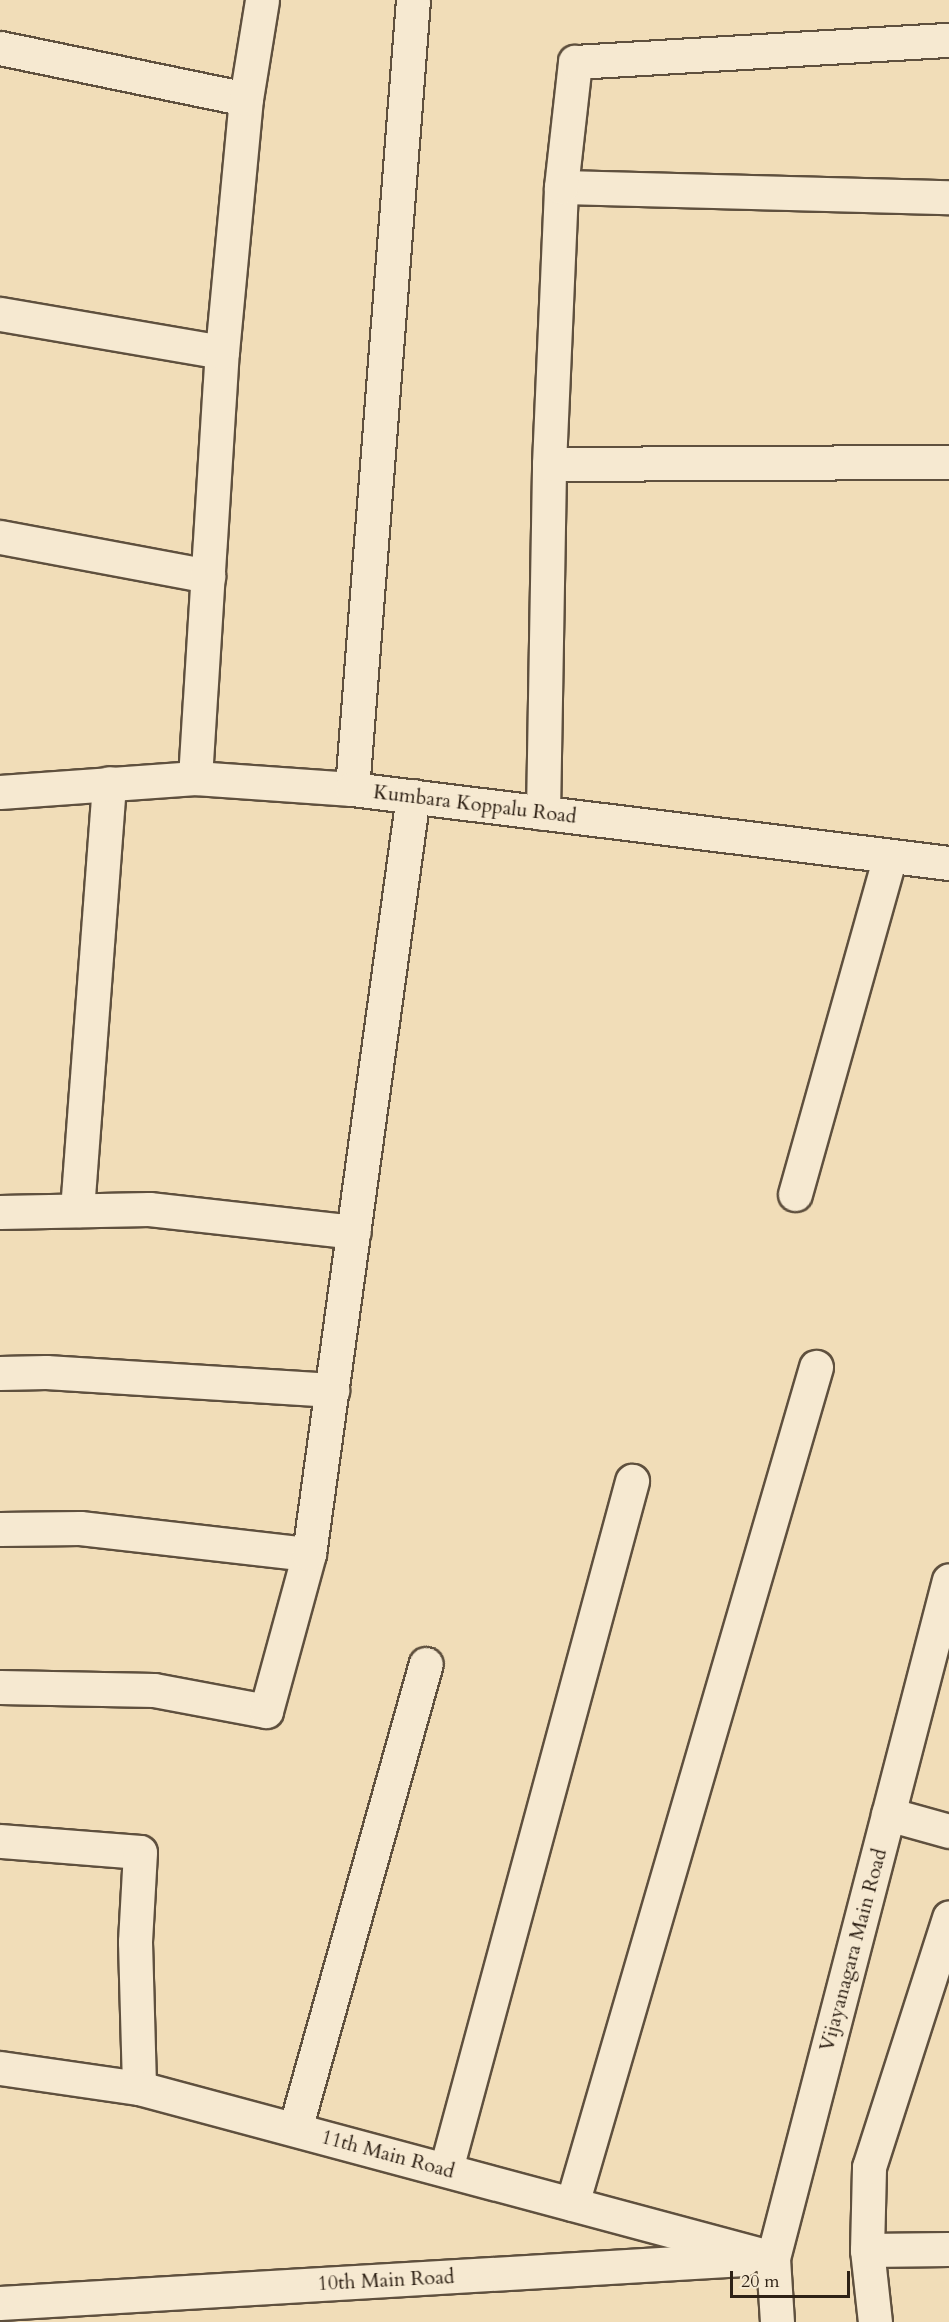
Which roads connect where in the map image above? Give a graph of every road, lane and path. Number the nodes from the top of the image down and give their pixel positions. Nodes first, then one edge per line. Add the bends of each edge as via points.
1 (262, 0) edge
2 (413, 0) edge
3 (949, 40) edge
4 (0, 48) edge
5 (246, 99) junction
6 (561, 187) junction
7 (949, 197) edge
8 (0, 314) edge
9 (222, 352) junction
10 (949, 462) edge
11 (549, 464) junction
12 (0, 537) edge
13 (208, 576) junction
14 (195, 778) junction
15 (109, 783) junction
16 (352, 789) junction
17 (0, 792) edge
18 (413, 796) junction
19 (543, 813) junction
20 (890, 857) junction
21 (949, 863) edge
22 (795, 1194) dead end
23 (78, 1210) junction
24 (0, 1212) edge
25 (354, 1232) junction
26 (816, 1367) dead end
27 (0, 1373) edge
28 (332, 1390) junction
29 (632, 1481) dead end
30 (0, 1528) edge
31 (309, 1554) junction
32 (949, 1580) edge
33 (426, 1664) dead end
34 (0, 1687) edge
35 (888, 1814) junction
36 (949, 1831) edge
37 (0, 1841) edge
38 (949, 1918) edge
39 (0, 2068) edge
40 (139, 2088) junction
41 (295, 2129) junction
42 (446, 2169) junction
43 (572, 2204) junction
44 (949, 2249) edge
45 (867, 2250) junction
46 (772, 2258) junction
47 (0, 2303) edge
48 (777, 2322) edge
49 (875, 2322) edge

1 - 5 street
2 - 16 street
3 - 6 street via 574,62
4 - 5 street
5 - 9 street
6 - 7 street
6 - 11 street
8 - 9 street
9 - 13 street
10 - 11 street
11 - 19 street
12 - 13 street
13 - 14 street
14 - 15 street, Kumbara Koppalu Road
14 - 16 street, Kumbara Koppalu Road
15 - 17 street, Kumbara Koppalu Road
15 - 23 street
16 - 18 street, Kumbara Koppalu Road
18 - 19 street, Kumbara Koppalu Road
18 - 25 street
19 - 20 street, Kumbara Koppalu Road
20 - 21 street, Kumbara Koppalu Road
20 - 22 street
23 - 24 street
23 - 25 street via 149,1209
25 - 28 street
26 - 43 street
27 - 28 street via 46,1372
28 - 31 street
29 - 42 street
30 - 31 street via 80,1528
31 - 34 street via 267,1711 154,1690
32 - 35 street, Vijayanagara Main Road
33 - 41 street
35 - 36 street
35 - 46 street, Vijayanagara Main Road
37 - 40 street via 140,1852 135,1942
38 - 45 street via 869,2167
39 - 40 street, 11th Main Road
40 - 41 street, 11th Main Road
41 - 42 street, 11th Main Road
42 - 43 street, 11th Main Road
43 - 46 street, 11th Main Road
44 - 45 street
45 - 49 street
46 - 47 street, 10th Main Road
46 - 48 street, Vijayanagara Main Road

